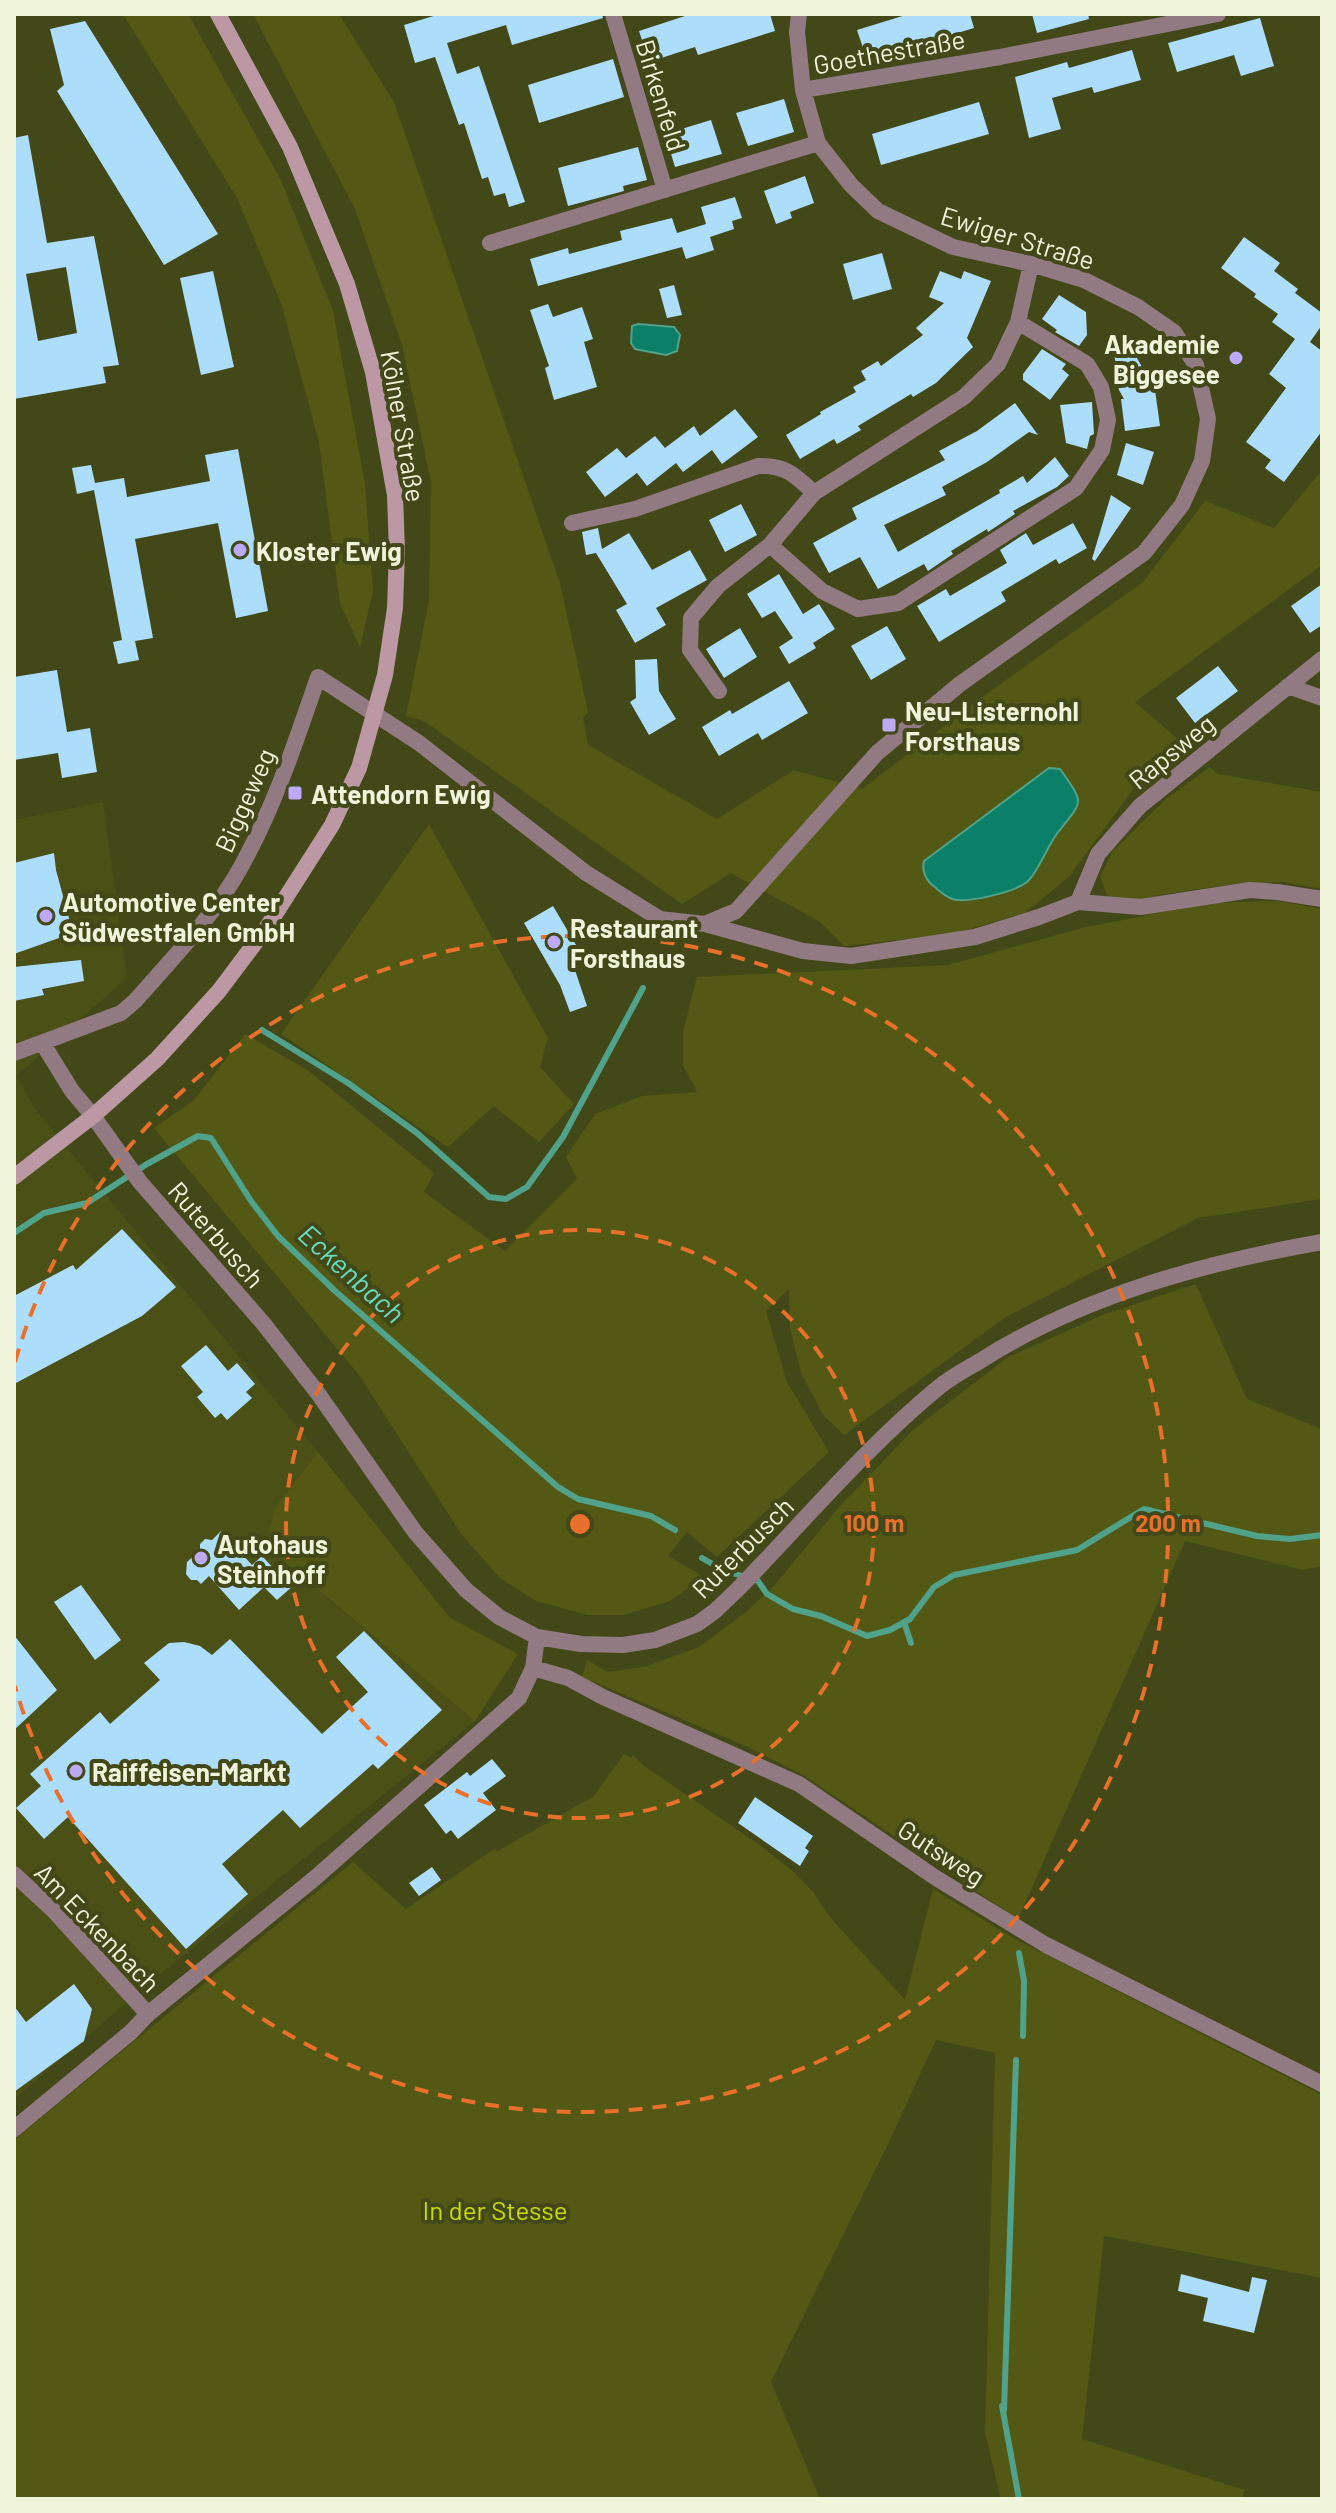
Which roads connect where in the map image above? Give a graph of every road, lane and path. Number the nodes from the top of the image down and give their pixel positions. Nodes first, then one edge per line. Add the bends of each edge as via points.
1 (218, 14) edge
2 (613, 14) edge
3 (799, 14) edge
4 (1218, 14) edge
5 (803, 90) junction
6 (818, 143) junction
7 (665, 190) junction
8 (490, 243) dead end
9 (1031, 264) junction
10 (1018, 322) junction
11 (814, 493) junction
12 (572, 523) dead end
13 (770, 545) junction
14 (1322, 659) edge
15 (1288, 686) junction
16 (719, 691) dead end
17 (1322, 698) edge
18 (1322, 899) edge
19 (1078, 902) junction
20 (705, 924) junction
21 (43, 1044) junction
22 (14, 1053) edge
23 (93, 1116) junction
24 (14, 1177) edge
25 (1322, 1242) edge
26 (537, 1637) junction
27 (533, 1668) junction
28 (14, 1874) edge
29 (148, 2014) junction
30 (1322, 2084) edge
31 (14, 2129) edge

1 - 23 main road, Kölner Straße via 290,147 347,284 373,372 395,495 395,608 385,675 359,768 309,865 219,991 157,1059
2 - 7 street, Birkenfeld
3 - 5 street, Ewiger Straße
4 - 5 street, Goethestraße
5 - 6 street, Ewiger Straße
6 - 7 street, Birkenfeld
6 - 9 street, Ewiger Straße via 878,211 953,247
7 - 8 street, Birkenfeld
9 - 10 street
9 - 20 street, Ewiger Straße via 1084,280 1138,307 1174,332 1196,365 1208,419 1202,461 1182,505 1144,553 953,690 877,753 736,911
10 - 11 street via 998,364 964,397
10 - 13 street via 1087,364 1101,387 1108,420 1102,450 1076,488 898,603 858,609 822,591
11 - 12 street via 776,465 758,466 635,509
11 - 13 street
13 - 16 street via 718,586 691,618 690,650
14 - 15 street, Rapsweg
15 - 17 street
15 - 19 street, Rapsweg via 1140,806 1098,854
18 - 19 street via 1250,890 1141,907
19 - 20 street via 975,937 851,956 803,951
20 - 21 street, Biggeweg via 660,919 586,873 419,743 318,677 278,791 241,868 214,907 121,1013
21 - 22 street
21 - 23 street
23 - 24 main road, Kölner Straße
23 - 26 street, Ruterbusch via 140,1182 272,1334 439,1561 499,1617
25 - 26 street, Ruterbusch via 1146,1285 1065,1313 1005,1345 941,1385 697,1624 623,1645
26 - 27 street
27 - 29 street via 519,1698 455,1757
27 - 30 street, Gutsweg via 568,1678 799,1784 1046,1945
28 - 29 street, Am Eckenbach
29 - 31 street

